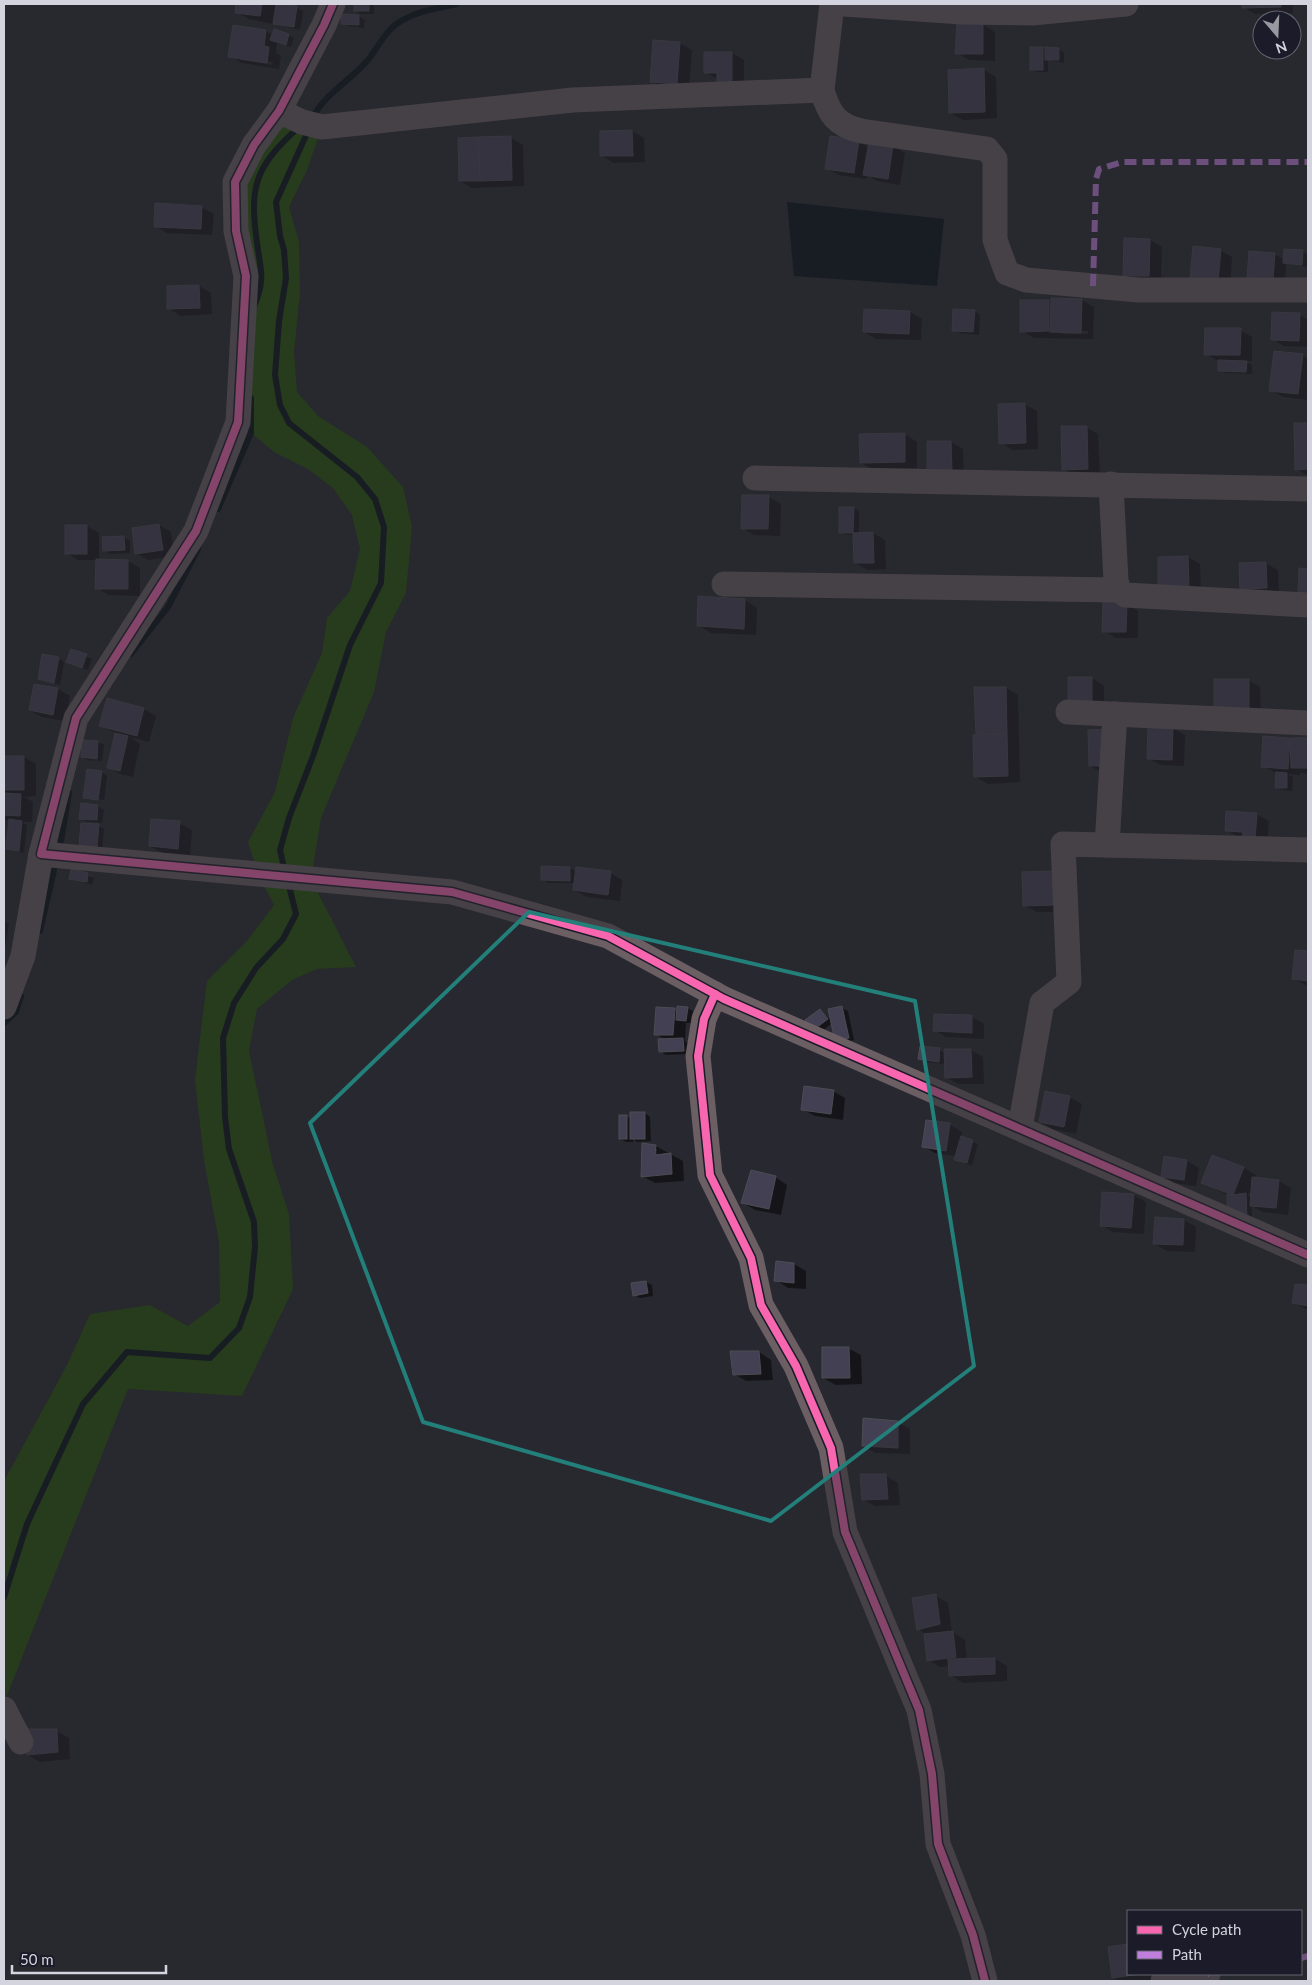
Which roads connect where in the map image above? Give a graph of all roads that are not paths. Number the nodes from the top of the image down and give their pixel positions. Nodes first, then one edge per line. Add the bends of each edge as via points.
1 (333, 4) edge
2 (832, 4) edge
3 (844, 4) edge
4 (1126, 4) edge
5 (822, 90) junction
6 (279, 111) junction
7 (1308, 290) edge
8 (755, 478) dead end
9 (1112, 484) junction
10 (1308, 489) edge
11 (724, 584) dead end
12 (1119, 590) junction
13 (1308, 605) edge
14 (1068, 712) dead end
15 (1115, 714) junction
16 (1308, 723) edge
17 (1107, 845) junction
18 (1308, 850) edge
19 (41, 854) junction
20 (715, 994) junction
21 (4, 1007) edge
22 (1020, 1128) junction
23 (1308, 1255) edge
24 (4, 1709) edge
25 (21, 1742) dead end
26 (1202, 1975) edge
27 (985, 1981) edge
28 (1163, 1981) edge

1 - 6 street
2 - 5 street
3 - 4 street via 1032,13
5 - 6 street via 573,100 322,127
5 - 7 street via 827,107 843,127 987,149 995,159 995,240 1007,273 1026,280 1139,290
6 - 19 street via 254,145 235,182 236,231 246,276 238,422 196,530 76,718
8 - 9 street
9 - 10 street
9 - 12 street
11 - 12 street
12 - 13 street via 1125,595
14 - 15 street
15 - 16 street
15 - 17 street
17 - 18 street
17 - 22 street via 1063,844 1069,982 1042,1003
19 - 20 street via 452,892 608,936
19 - 21 street via 23,956
20 - 22 street
20 - 27 street via 704,1020 698,1056 710,1175 751,1258 761,1305 796,1366 831,1448 845,1532 919,1710 932,1774 938,1844 973,1935
22 - 23 street
24 - 25 street
26 - 28 street

